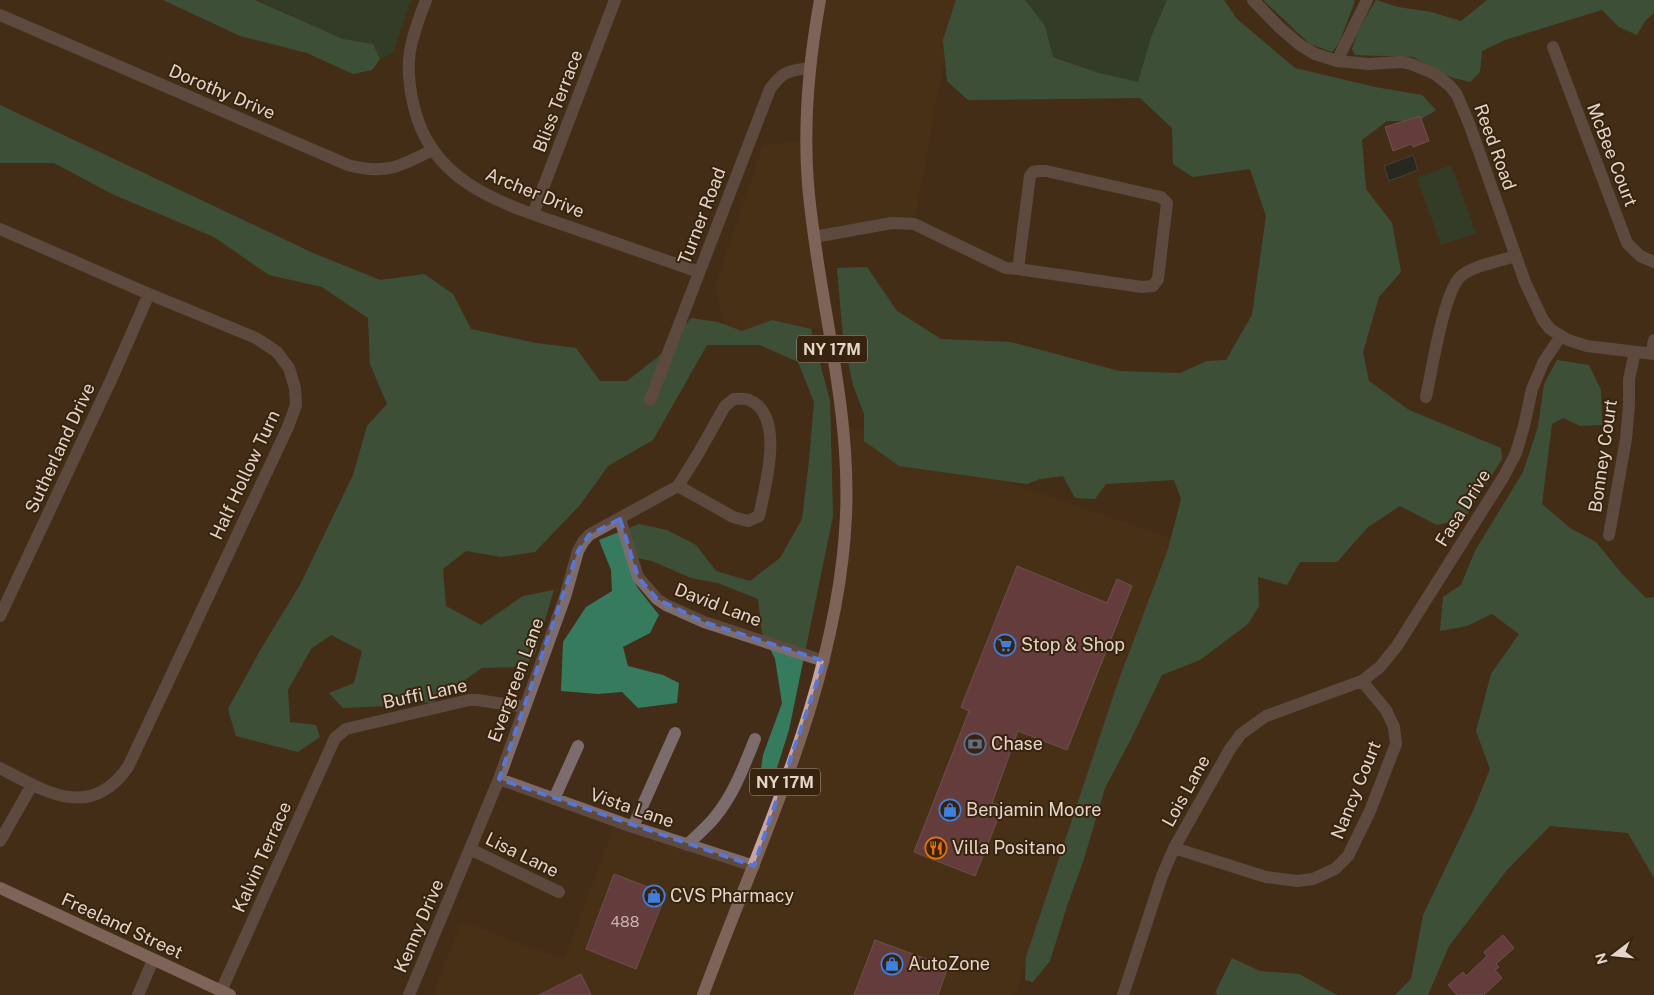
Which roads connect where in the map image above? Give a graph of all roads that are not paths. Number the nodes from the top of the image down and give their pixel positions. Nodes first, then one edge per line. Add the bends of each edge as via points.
1 (426, 0) edge
2 (615, 0) edge
3 (820, 0) edge
4 (1253, 0) edge
5 (1366, 0) edge
6 (0, 15) edge
7 (1553, 47) dead end
8 (1337, 61) junction
9 (809, 68) junction
10 (432, 150) junction
11 (533, 214) junction
12 (0, 229) edge
13 (814, 237) junction
14 (1516, 256) junction
15 (1654, 262) edge
16 (1018, 270) junction
17 (699, 272) junction
18 (149, 294) junction
19 (1561, 336) junction
20 (1654, 340) edge
21 (1635, 352) junction
22 (1652, 353) edge
23 (1426, 397) dead end
24 (650, 400) dead end
25 (678, 486) junction
26 (620, 519) junction
27 (1608, 535) dead end
28 (0, 616) edge
29 (824, 661) junction
30 (1362, 681) junction
31 (526, 707) junction
32 (675, 733) dead end
33 (335, 738) joint
34 (755, 739) dead end
35 (578, 746) dead end
36 (0, 768) edge
37 (499, 779) junction
38 (32, 785) junction
39 (554, 799) junction
40 (633, 827) junction
41 (0, 841) edge
42 (687, 845) junction
43 (1174, 848) junction
44 (470, 849) junction
45 (754, 866) junction
46 (461, 870) joint
47 (0, 888) edge
48 (559, 892) dead end
49 (153, 960) junction
50 (226, 993) edge
51 (138, 995) edge
52 (409, 995) edge
53 (703, 995) edge
54 (1123, 995) edge

1 - 10 street, Archer Drive via 411,42 410,87 418,123
2 - 11 street, Bliss Terrace
3 - 9 main road, NY 17M
4 - 8 street, Reed Road via 1300,45
5 - 8 street
6 - 10 street, Dorothy Drive via 348,165 382,171 408,163
7 - 15 street, McBee Court via 1627,243 1640,256
8 - 14 street, Reed Road via 1369,64 1402,62 1435,74 1450,86 1470,126
9 - 13 main road, NY 17M via 805,130
9 - 17 street, Turner Road via 788,71 779,76 770,89
10 - 11 street, Archer Drive via 455,175 487,195
11 - 17 street, Archer Drive
12 - 18 street, Half Hollow Turn
13 - 16 street via 892,224 914,224 1006,268
13 - 29 main road, NY 17M via 835,365 845,461 846,515 839,589
14 - 19 street, Reed Road via 1543,320
14 - 23 street via 1473,269 1459,278 1443,319
16 - 16 street via 1033,172 1046,171 1161,197 1167,203 1158,279 1153,286
17 - 24 street, Turner Road
18 - 28 street, Sutherland Drive
18 - 38 street, Half Hollow Turn via 256,338 277,352 289,368 296,405 128,767 112,786 83,798 65,798
19 - 21 street, Reed Road via 1588,346
19 - 30 street, Fasa Drive via 1544,361 1532,389 1516,453 1504,476 1397,646 1380,667
20 - 22 street
21 - 22 street, Reed Road
21 - 27 street, Bonney Court via 1629,380 1626,439
25 - 25 street via 734,517 748,521 759,516 767,480 770,442 768,422 761,407 748,399 734,399 725,406
25 - 26 street, Evergreen Lane
26 - 29 street, David Lane via 638,577 657,599 704,622
26 - 31 street, Evergreen Lane via 589,535 578,551 566,597
29 - 45 main road, NY 17M
30 - 43 street, Lois Lane via 1266,716 1241,734
30 - 43 street, Nancy Court via 1386,710 1394,728 1396,744 1348,856 1334,869 1313,879 1297,881 1266,877
31 - 33 street, Buffi Lane via 469,700 346,729
31 - 37 street, Evergreen Lane
32 - 40 street
33 - 50 street, Kalvin Terrace
34 - 42 street via 727,801 715,818
35 - 39 street
36 - 38 street
37 - 39 street, Vista Lane
37 - 44 street, Evergreen Lane
38 - 41 street
39 - 40 street, Vista Lane
40 - 42 street, Vista Lane
42 - 45 street, Vista Lane
43 - 54 street, Lois Lane
44 - 46 street, Evergreen Lane
44 - 48 street, Lisa Lane
45 - 53 main road, NY 17M
46 - 52 street, Kenny Drive
47 - 49 main road, Freeland Street
49 - 50 main road, Freeland Street
49 - 51 street

